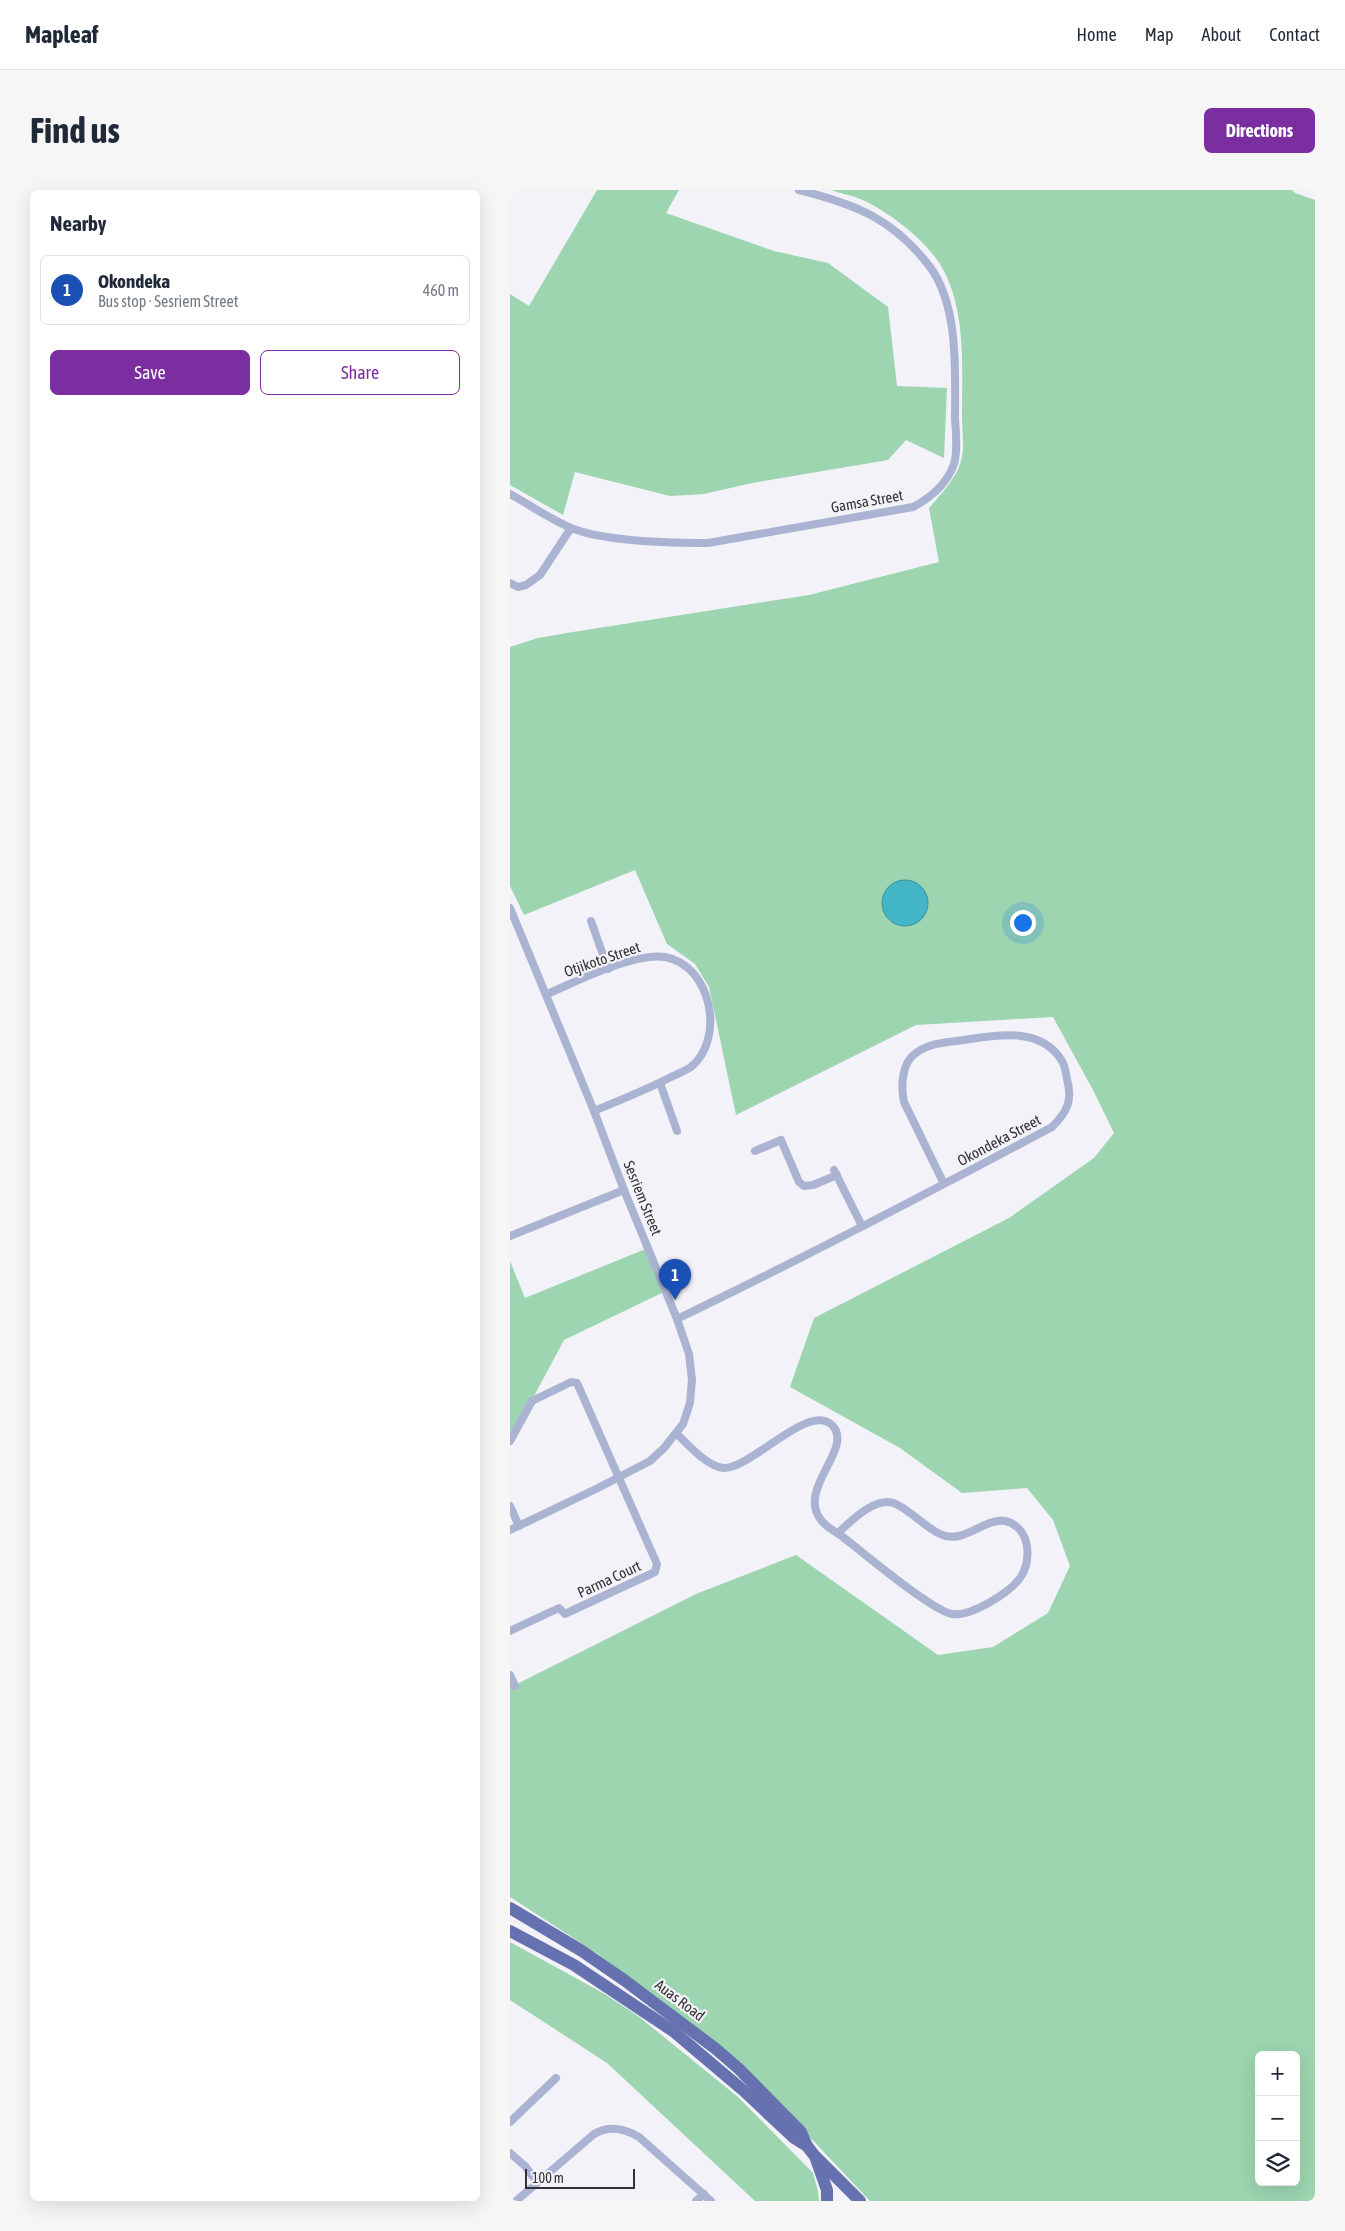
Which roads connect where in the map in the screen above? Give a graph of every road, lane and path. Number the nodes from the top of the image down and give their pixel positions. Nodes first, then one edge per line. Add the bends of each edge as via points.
1 (799, 190) edge
2 (510, 494) edge
3 (571, 528) junction
4 (510, 583) edge
5 (510, 908) edge
6 (591, 921) dead end
7 (608, 969) junction
8 (546, 994) junction
9 (660, 1083) junction
10 (594, 1111) junction
11 (677, 1130) dead end
12 (789, 1136) dead end
13 (781, 1140) junction
14 (755, 1151) dead end
15 (944, 1184) junction
16 (624, 1190) junction
17 (862, 1226) junction
18 (510, 1236) edge
19 (677, 1320) junction
20 (677, 1434) junction
21 (510, 1441) edge
22 (620, 1478) junction
23 (510, 1506) edge
24 (519, 1526) junction
25 (510, 1530) edge
26 (838, 1533) junction
27 (510, 1631) edge
28 (510, 1675) edge
29 (515, 1686) dead end
30 (510, 1908) edge
31 (510, 1931) edge
32 (556, 2078) dead end
33 (510, 2122) edge
34 (811, 2150) junction
35 (510, 2153) edge
36 (537, 2182) junction
37 (704, 2194) junction
38 (858, 2200) edge
39 (516, 2201) edge
40 (696, 2201) edge
41 (710, 2201) edge
42 (827, 2201) edge

1 - 3 street, Gamsa Street via 836,199 879,219 913,249 939,284 954,342 955,374 954,464 943,482 929,498 912,507 708,543 618,538
2 - 3 street, Gamsa Street
3 - 4 street via 534,581 518,587
5 - 8 street, Sesriem Street
6 - 7 street
7 - 8 street, Otjikoto Street
7 - 9 street, Otjikoto Street via 645,956 666,957 686,967 702,988 711,1024 707,1042 691,1067
8 - 10 street, Sesriem Street
9 - 10 street, Otjikoto Street
9 - 11 street
10 - 16 street, Sesriem Street
12 - 13 street
13 - 14 street
13 - 17 street via 799,1182 804,1186 836,1173
15 - 15 street, Okondeka Street via 1052,1127 1065,1114 1068,1083 1062,1062 1051,1047 1031,1037 1010,1034 931,1045 915,1053 903,1078 904,1102
15 - 17 street, Okondeka Street
16 - 18 street
16 - 19 street, Sesriem Street
17 - 19 street, Okondeka Street
19 - 20 street, Sesriem Street via 689,1354 692,1380 690,1403
20 - 22 street, Sesriem Street via 650,1461
20 - 26 street via 695,1453 724,1468 810,1420 825,1420 832,1424 838,1438 836,1448 817,1486 815,1507 820,1520
21 - 22 street, Parma Court via 532,1401 571,1382 577,1383
22 - 24 street, Sesriem Street
22 - 27 street, Parma Court via 658,1564 655,1572 570,1612 565,1614 559,1608
23 - 24 street
24 - 25 street, Sesriem Street
26 - 26 street via 950,1614 964,1614 999,1596 1014,1585 1026,1563 1024,1537 1012,1524 995,1521 961,1537 950,1538 896,1503 884,1502 871,1507
28 - 29 street
30 - 34 highway, Auas Road via 582,1950 692,2030 739,2069 801,2132
31 - 34 highway, Auas Road via 574,1965 673,2031
32 - 33 street
34 - 38 highway, Auas Road
34 - 42 highway via 827,2190
35 - 36 street
36 - 37 street via 594,2134 612,2128 638,2137
36 - 39 street
37 - 40 street
37 - 41 street

